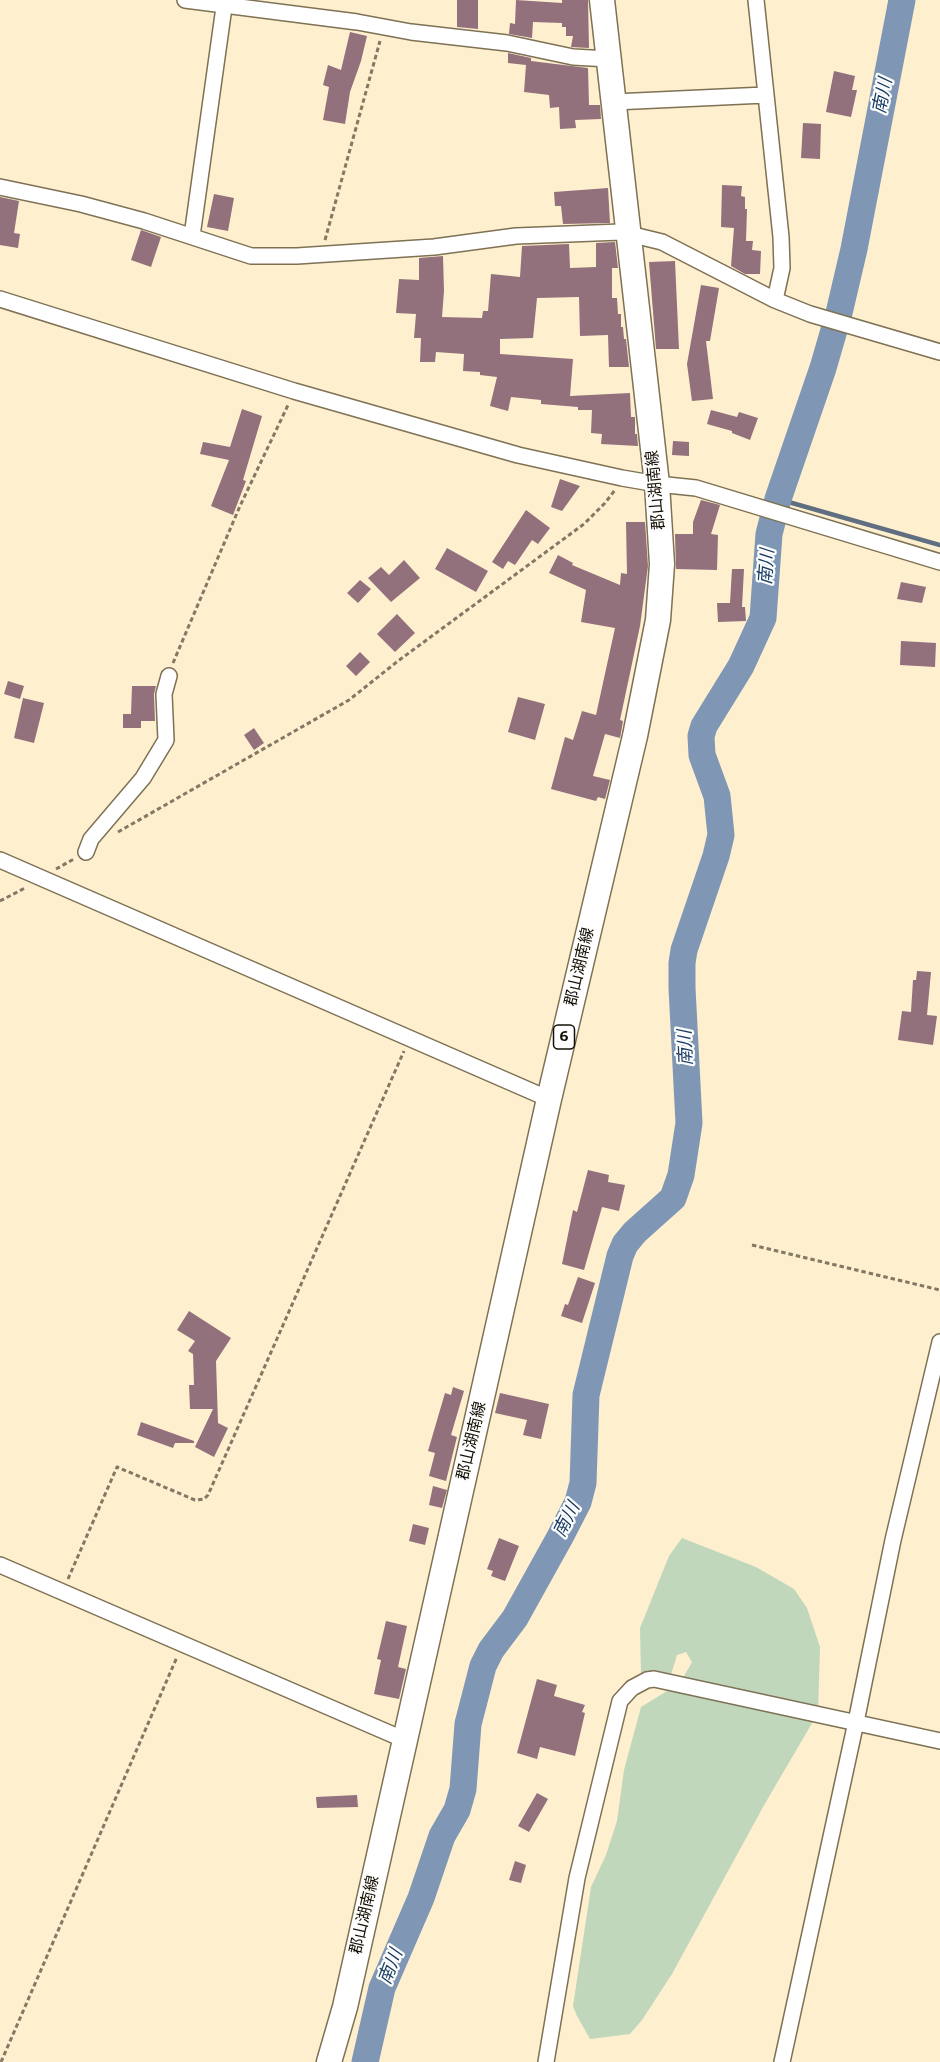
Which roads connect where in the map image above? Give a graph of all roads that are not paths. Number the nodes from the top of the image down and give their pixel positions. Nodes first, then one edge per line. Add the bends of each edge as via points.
1 (185, 0) edge
2 (602, 0) edge
3 (756, 0) edge
4 (225, 3) edge
5 (609, 60) junction
6 (765, 95) junction
7 (614, 102) junction
8 (0, 187) edge
9 (630, 235) junction
10 (192, 236) junction
11 (0, 298) edge
12 (775, 300) junction
13 (940, 352) edge
14 (657, 484) junction
15 (940, 561) edge
16 (169, 676) road end
17 (86, 852) road end
18 (0, 860) edge
19 (549, 1099) junction
20 (940, 1342) edge
21 (0, 1565) edge
22 (856, 1722) junction
23 (405, 1740) junction
24 (940, 1741) edge
25 (329, 2062) edge
26 (546, 2062) edge
27 (782, 2062) edge

1 - 4 street
2 - 5 main road, 郡山湖南線 / 6
3 - 6 street
4 - 5 street
4 - 10 street
5 - 7 main road, 郡山湖南線 / 6
6 - 7 street
6 - 12 street via 781,237 782,268
7 - 9 main road, 郡山湖南線 / 6
8 - 10 street via 81,204
9 - 10 street via 615,231 516,236 434,247 251,256
9 - 12 street via 662,242
9 - 14 main road, 郡山湖南線 / 6
11 - 14 street via 294,391 518,455
12 - 13 street via 825,319
14 - 15 street via 696,488
14 - 19 main road, 郡山湖南線 / 6 via 662,564 658,620 635,736
16 - 17 street via 164,694 166,740 142,778 91,839
18 - 19 street
19 - 23 main road, 郡山湖南線 / 6
20 - 22 street via 888,1561
21 - 23 street
22 - 24 street
22 - 26 street via 654,1679 638,1684 624,1695 577,1878
22 - 27 street
23 - 25 main road, 郡山湖南線 / 6

